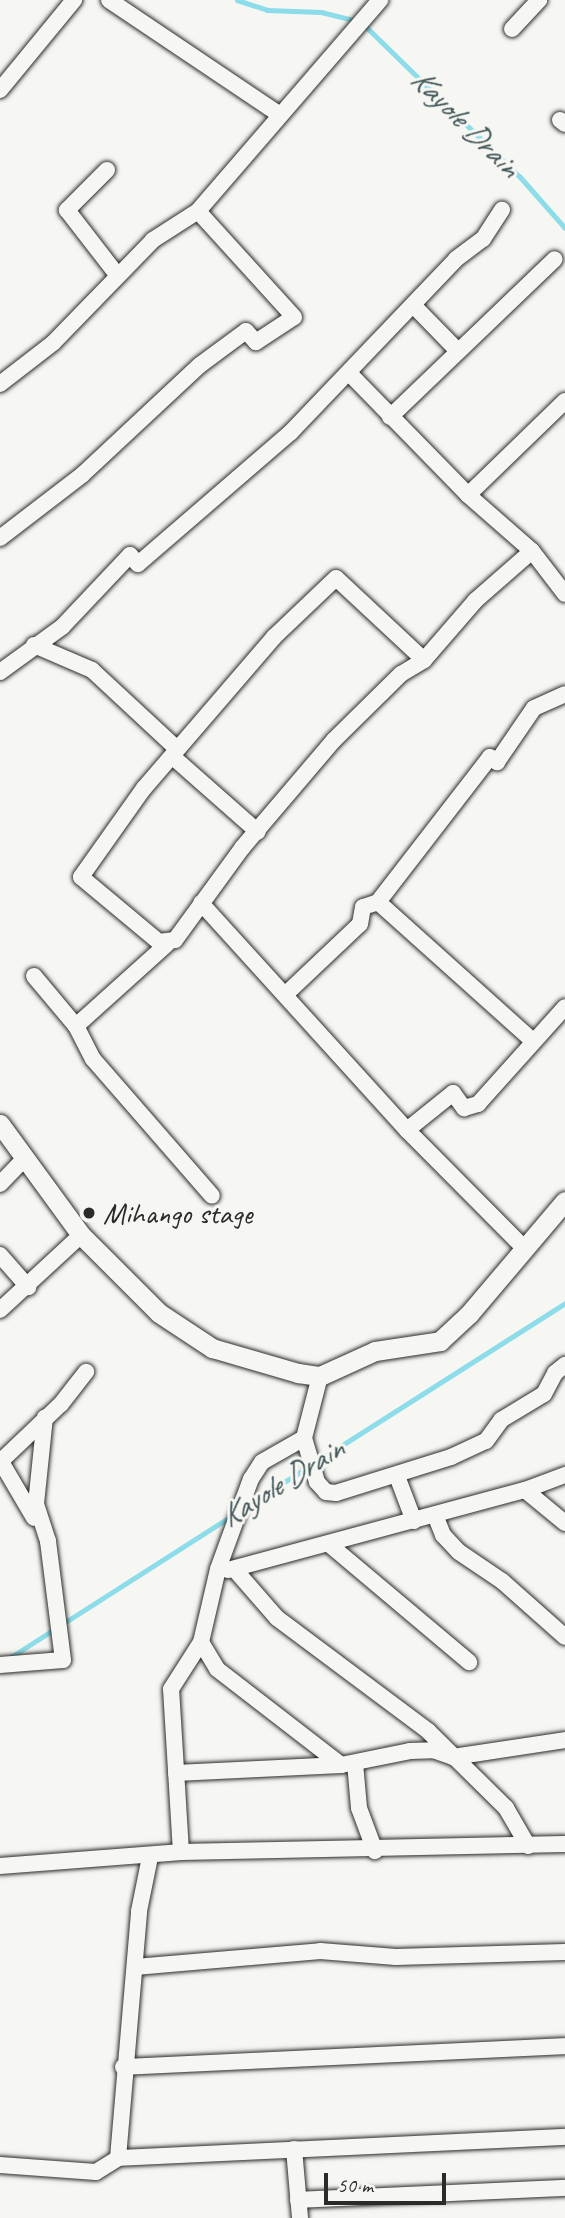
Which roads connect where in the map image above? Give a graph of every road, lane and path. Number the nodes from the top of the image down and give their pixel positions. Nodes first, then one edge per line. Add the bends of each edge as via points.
1 (74, 0) edge
2 (380, 0) edge
3 (539, 0) edge
4 (114, 2) edge
5 (512, 29) dead end
6 (0, 90) edge
7 (280, 115) junction
8 (107, 170) dead end
9 (502, 210) dead end
10 (198, 211) junction
11 (555, 259) dead end
12 (118, 276) junction
13 (414, 306) junction
14 (457, 350) junction
15 (350, 374) junction
16 (0, 384) edge
17 (565, 401) edge
18 (390, 417) junction
19 (468, 495) junction
20 (0, 538) edge
21 (532, 551) junction
22 (565, 594) edge
23 (34, 645) junction
24 (424, 660) junction
25 (0, 672) edge
26 (565, 694) edge
27 (175, 753) junction
28 (258, 832) junction
29 (377, 902) junction
30 (201, 903) junction
31 (167, 944) junction
32 (34, 976) dead end
33 (287, 993) junction
34 (565, 1007) edge
35 (76, 1026) junction
36 (533, 1041) junction
37 (0, 1124) edge
38 (407, 1130) junction
39 (23, 1160) junction
40 (0, 1185) edge
41 (212, 1196) dead end
42 (565, 1201) edge
43 (81, 1235) junction
44 (524, 1248) junction
45 (0, 1255) edge
46 (28, 1287) junction
47 (0, 1310) edge
48 (565, 1365) edge
49 (86, 1372) dead end
50 (320, 1376) junction
51 (45, 1417) junction
52 (304, 1438) junction
53 (1, 1462) edge
54 (565, 1475) edge
55 (397, 1476) junction
56 (525, 1490) junction
57 (435, 1515) junction
58 (414, 1521) junction
59 (565, 1523) edge
60 (48, 1541) junction
61 (330, 1545) junction
62 (218, 1569) junction
63 (236, 1571) junction
64 (565, 1637) edge
65 (201, 1642) junction
66 (468, 1662) dead end
67 (0, 1665) edge
68 (565, 1740) edge
69 (453, 1757) junction
70 (348, 1764) junction
71 (176, 1773) junction
72 (565, 1844) edge
73 (528, 1846) junction
74 (374, 1851) junction
75 (181, 1852) junction
76 (150, 1857) junction
77 (0, 1866) edge
78 (565, 1952) edge
79 (135, 1967) junction
80 (565, 2046) edge
81 (123, 2067) junction
82 (565, 2137) edge
83 (295, 2149) junction
84 (118, 2158) junction
85 (0, 2165) edge
86 (565, 2188) edge
87 (299, 2200) junction
88 (300, 2218) edge

1 - 6 street
2 - 7 street
3 - 5 street
4 - 7 street
7 - 10 street
8 - 12 street via 67,210
9 - 13 street via 484,239 456,259
10 - 12 street via 153,240
10 - 20 street via 294,317 256,342 246,331 200,365 82,475
11 - 14 street
12 - 16 street via 52,343
13 - 14 street
13 - 15 street
14 - 18 street
15 - 18 street
15 - 23 street via 214,500 138,564 130,555 97,593
17 - 19 street
18 - 19 street
19 - 21 street
21 - 22 street
21 - 24 street via 493,583
23 - 25 street
23 - 27 street via 92,670
24 - 27 street via 336,578 274,637
24 - 28 street via 401,674 334,740
26 - 29 street via 534,708 498,762 490,757
27 - 28 street
27 - 31 street via 144,788 81,877
28 - 30 street
29 - 33 street via 363,907 360,924
29 - 36 street
30 - 31 street via 175,940
30 - 33 street
31 - 35 street
32 - 35 street
33 - 38 street
34 - 36 street
35 - 41 street via 93,1059
36 - 38 street via 478,1104 464,1108 453,1093
37 - 39 street
38 - 44 street
39 - 40 street
39 - 43 street
42 - 44 street
43 - 46 street
43 - 50 street via 187,1336 251,1361
44 - 50 street via 440,1341 374,1351
45 - 46 street
46 - 47 street
48 - 55 street via 544,1394 501,1420 486,1441
49 - 51 street
50 - 52 street
51 - 53 street
51 - 60 street via 36,1504
52 - 55 street via 317,1482 326,1492
52 - 62 street via 256,1470
53 - 60 street
54 - 56 street
55 - 58 street
56 - 57 street
56 - 59 street
57 - 58 street
57 - 64 street via 443,1535 459,1552 502,1581
58 - 61 street
60 - 67 street via 63,1660
61 - 63 street
61 - 66 street
62 - 63 street
62 - 65 street
63 - 69 street via 277,1618 428,1731
65 - 70 street via 216,1669
65 - 71 street via 171,1689
68 - 69 street
69 - 70 street via 433,1750 410,1751
69 - 73 street via 506,1808
70 - 71 street
70 - 74 street
71 - 75 street
72 - 73 street
73 - 74 street
74 - 75 street
75 - 76 street
76 - 77 street
76 - 79 street via 139,1911
78 - 79 street via 396,1957 320,1951
79 - 81 street
80 - 81 street
81 - 84 street
82 - 83 street
83 - 84 street
83 - 87 street
84 - 85 street via 96,2172
86 - 87 street
87 - 88 street

